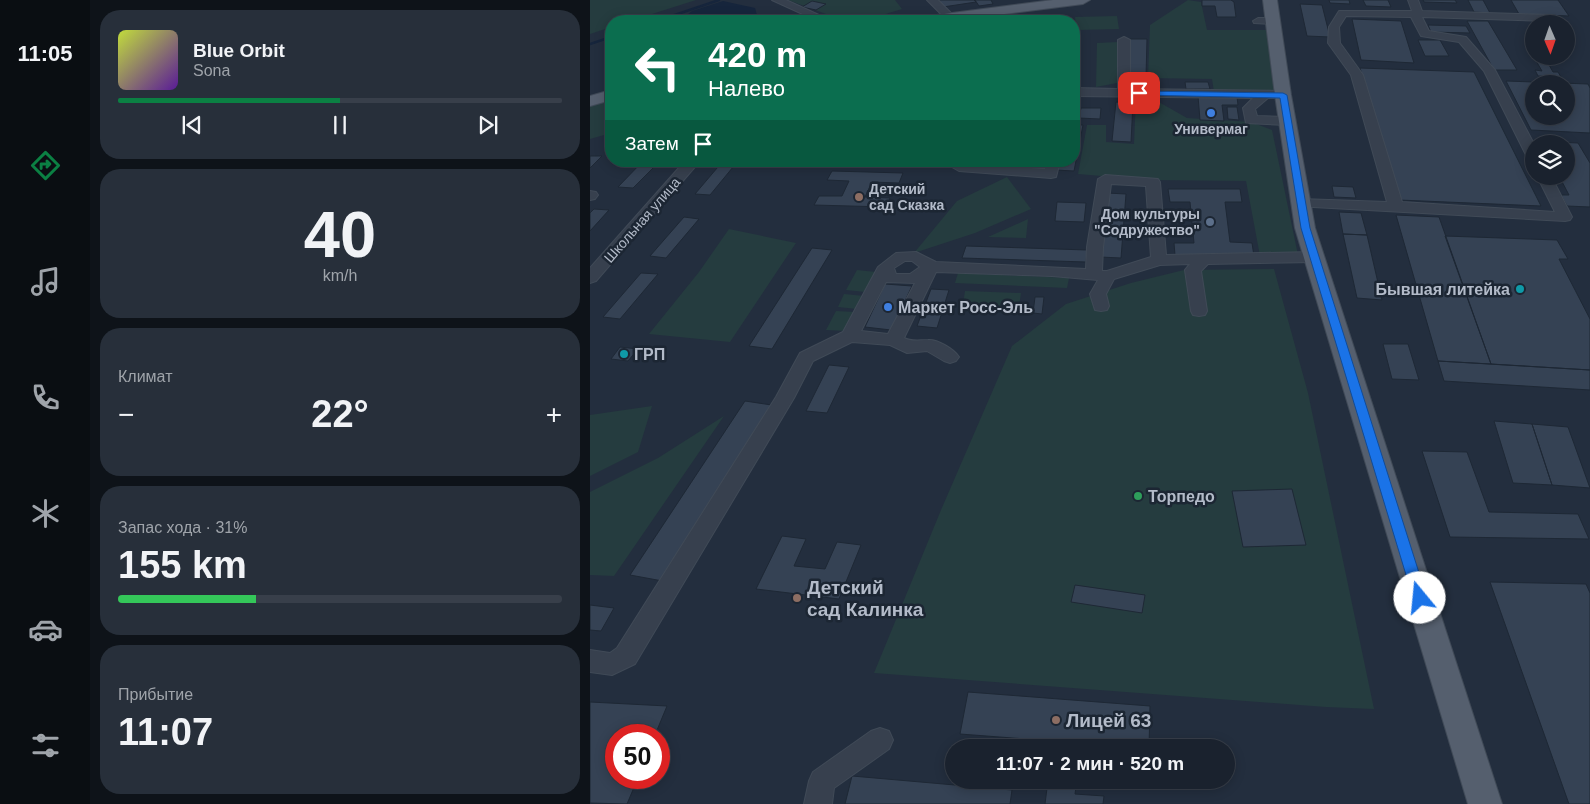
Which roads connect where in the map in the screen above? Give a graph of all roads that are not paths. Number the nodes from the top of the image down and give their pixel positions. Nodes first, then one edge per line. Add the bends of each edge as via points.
1 (777, 0) edge
2 (932, 0) edge
3 (1083, 0) edge
4 (1270, 0) edge
5 (1413, 0) edge
6 (947, 13) junction
7 (1418, 14) junction
8 (813, 15) edge
9 (941, 15) edge
10 (1525, 17) edge
11 (1124, 40) dead end
12 (1080, 92) edge
13 (1124, 92) junction
14 (1274, 95) junction
15 (605, 97) edge
16 (590, 101) edge
17 (1287, 121) junction
18 (1525, 140) edge
19 (688, 167) edge
20 (1017, 167) edge
21 (1053, 167) edge
22 (1549, 185) edge
23 (1300, 203) junction
24 (1396, 207) junction
25 (590, 257) edge
26 (1314, 257) junction
27 (607, 259) junction
28 (1159, 260) junction
29 (1203, 260) junction
30 (931, 266) junction
31 (886, 267) junction
32 (1101, 275) junction
33 (590, 278) edge
34 (1101, 306) dead end
35 (1199, 311) dead end
36 (850, 336) junction
37 (894, 340) junction
38 (950, 357) dead end
39 (590, 661) edge
40 (880, 740) dead end
41 (818, 804) edge
42 (1485, 804) edge

1 - 8 street
2 - 6 street
3 - 6 main road
4 - 14 main road via 1265,21
5 - 7 street
6 - 9 main road
7 - 10 street
7 - 18 street via 1416,16 1425,34 1462,39 1489,70
7 - 24 street via 1344,13 1334,27 1334,43 1357,75
11 - 13 street
12 - 13 street
13 - 14 street
14 - 17 main road
14 - 17 street via 1249,108 1251,120
15 - 16 main road
17 - 23 main road
19 - 27 street, Школьная улица
20 - 21 street via 1051,174
22 - 24 street via 1565,217
23 - 24 street
23 - 26 main road
25 - 27 street
26 - 29 street
26 - 42 main road
27 - 33 street, Школьная улица
28 - 29 street
28 - 32 street
28 - 32 street via 1153,182 1105,179 1095,247
29 - 35 street via 1192,270
30 - 31 street via 916,257 902,256
30 - 31 street via 921,277 910,280 889,278
30 - 32 street
30 - 37 street
31 - 36 street
32 - 34 street via 1098,294
36 - 37 street
36 - 39 street via 806,357 786,398 626,656 612,664
37 - 38 street via 907,347 930,345
40 - 41 street via 822,781

